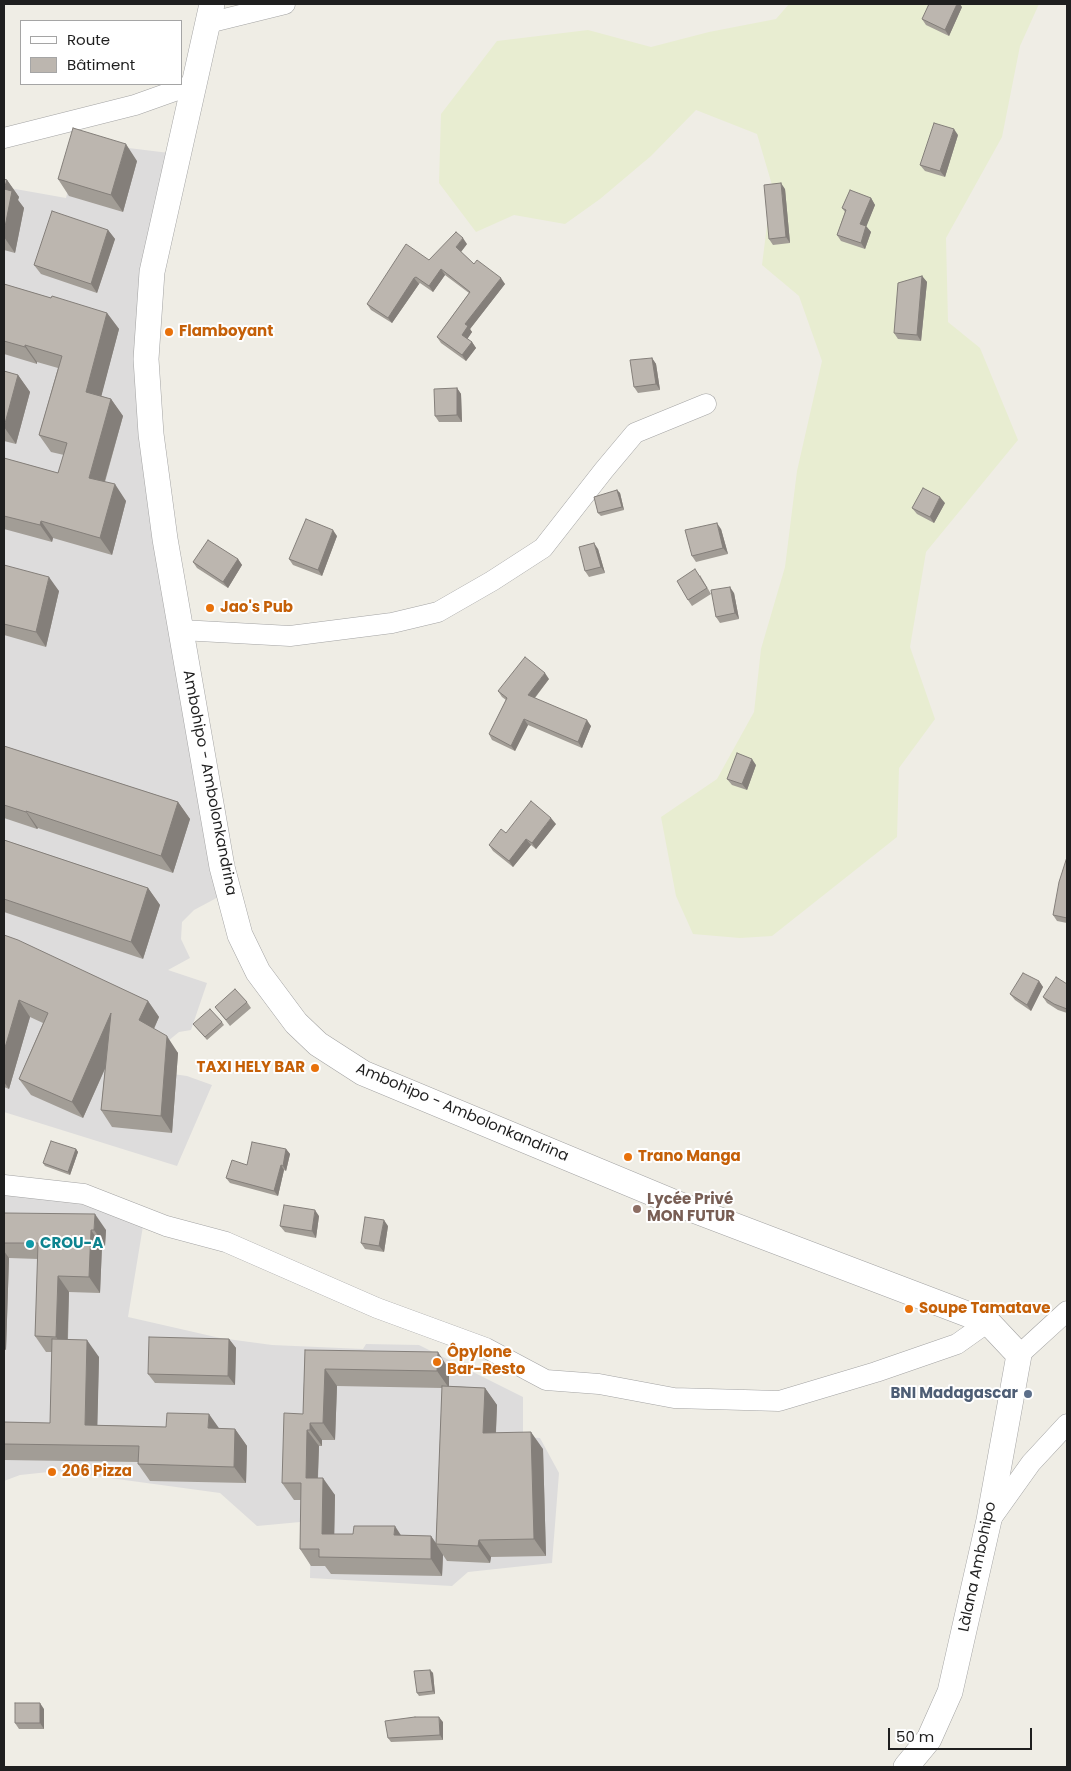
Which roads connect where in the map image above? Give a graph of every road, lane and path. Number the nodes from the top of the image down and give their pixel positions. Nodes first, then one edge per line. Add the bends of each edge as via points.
1 (285, 4) edge
2 (210, 14) edge
3 (194, 84) junction
4 (4, 138) edge
5 (706, 404) dead end
6 (181, 630) junction
7 (4, 1184) edge
8 (1067, 1311) edge
9 (988, 1322) junction
10 (1019, 1355) junction
11 (1067, 1424) edge
12 (989, 1520) junction
13 (906, 1767) edge

1 - 2 street
2 - 3 street, Ambohipo - Ambolonkandrina
3 - 4 street via 135,104
3 - 6 street, Ambohipo - Ambolonkandrina via 152,272 146,359 151,434
5 - 6 street via 636,433 543,548 438,612 392,623 290,636
6 - 9 street, Ambohipo - Ambolonkandrina via 222,867 240,936 258,972 296,1023 318,1044 363,1073 415,1095 683,1206
7 - 9 street via 84,1194 166,1226 226,1242 377,1308 486,1348 546,1380 599,1384 674,1398 779,1401 957,1344
8 - 10 street
9 - 10 street, Ambohipo - Ambolonkandrina
10 - 12 street, Làlana Ambohipo
11 - 12 street via 1031,1463
12 - 13 street, Làlana Ambohipo via 950,1692 929,1739

